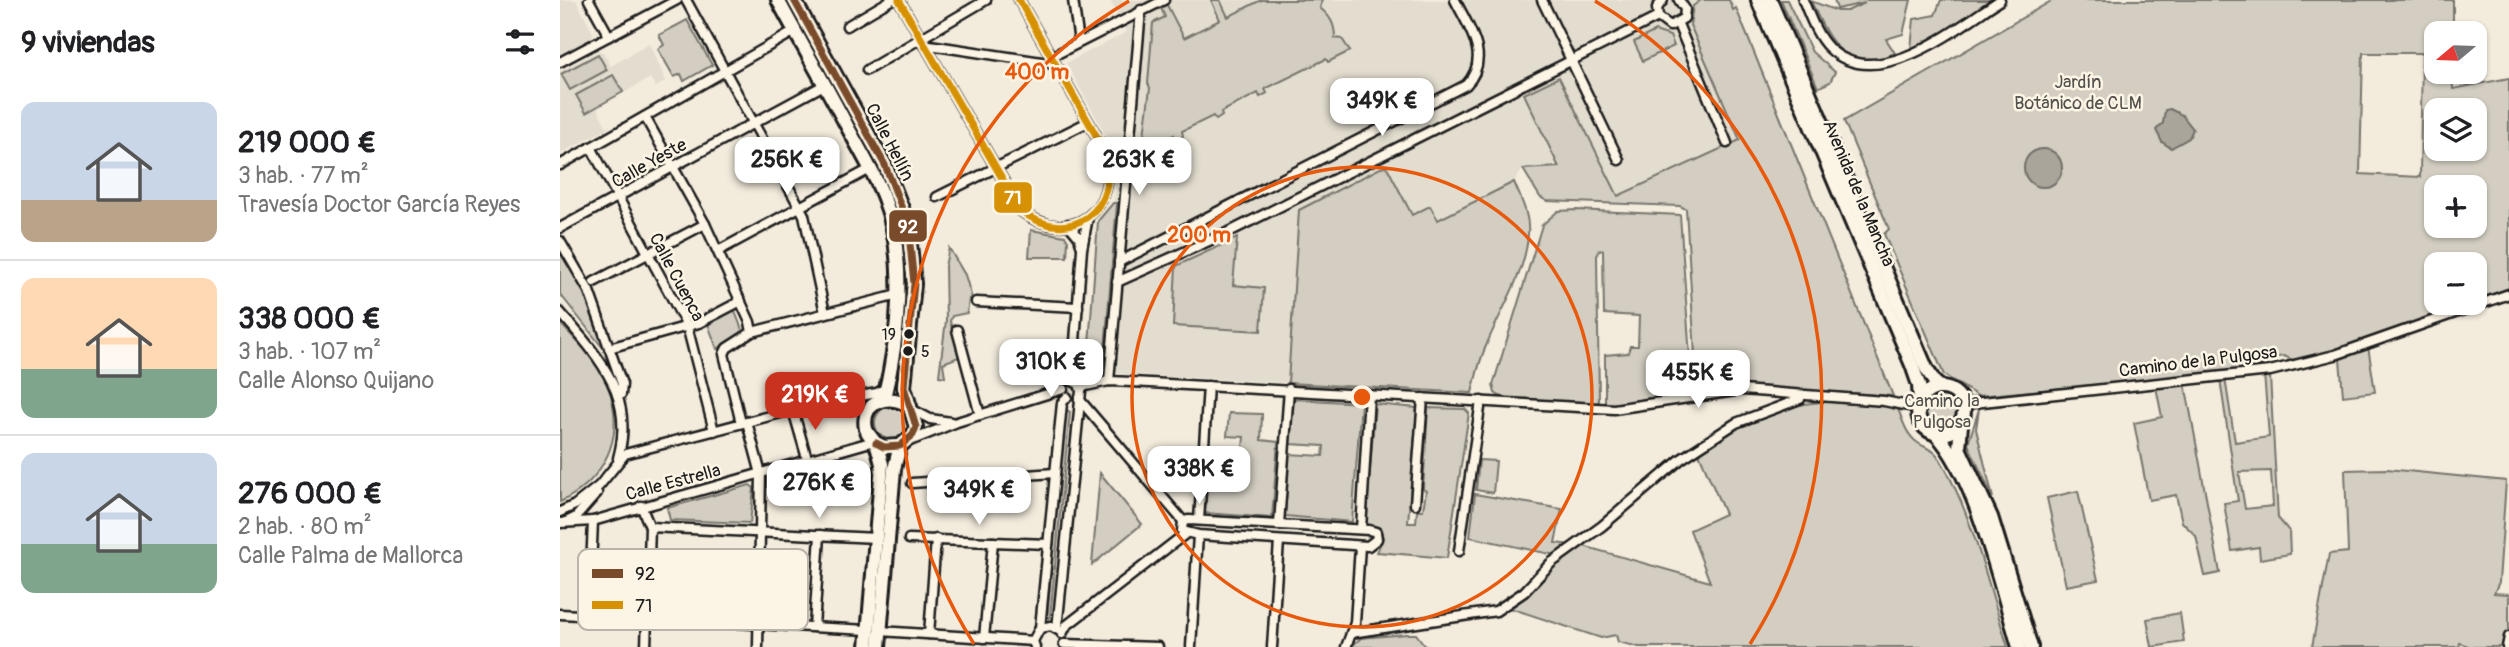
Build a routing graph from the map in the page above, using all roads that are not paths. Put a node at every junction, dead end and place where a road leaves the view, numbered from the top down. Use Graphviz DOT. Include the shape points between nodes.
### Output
graph roads {
  1 [pos="589,0"];
  2 [pos="677,0"];
  3 [pos="686,0"];
  4 [pos="778,0"];
  5 [pos="794,0"];
  6 [pos="891,0"];
  7 [pos="899,0"];
  8 [pos="986,0"];
  9 [pos="1019,0"];
  10 [pos="1073,0"];
  11 [pos="1164,0"];
  12 [pos="1455,0"];
  13 [pos="1542,0"];
  14 [pos="1663,0"];
  15 [pos="1693,0"];
  16 [pos="1758,0"];
  17 [pos="1770,0"];
  18 [pos="1803,0"];
  19 [pos="2000,0"];
  20 [pos="1681,2"];
  21 [pos="1141,10"];
  22 [pos="1658,17"];
  23 [pos="1678,24"];
  24 [pos="847,26"];
  25 [pos="795,31"];
  26 [pos="609,36"];
  27 [pos="922,42"];
  28 [pos="1079,42"];
  29 [pos="1053,61"];
  30 [pos="1571,61"];
  31 [pos="560,62"];
  32 [pos="725,70"];
  33 [pos="867,70"];
  34 [pos="824,85"];
  35 [pos="645,117"];
  36 [pos="755,122"];
  37 [pos="1088,122"];
  38 [pos="1727,143"];
  39 [pos="592,148"];
  40 [pos="1619,160"];
  41 [pos="560,165"];
  42 [pos="673,168"];
  43 [pos="995,168"];
  44 [pos="870,169"];
  45 [pos="937,197"];
  46 [pos="617,199"];
  47 [pos="800,206"];
  48 [pos="1088,217"];
  49 [pos="705,224"];
  50 [pos="1068,225"];
  51 [pos="561,228"];
  52 [pos="560,242"];
  53 [pos="1082,249"];
  54 [pos="718,251"];
  55 [pos="648,254"];
  56 [pos="1119,262"];
  57 [pos="594,282"];
  58 [pos="1117,282"];
  59 [pos="2509,293"];
  60 [pos="898,295"];
  61 [pos="741,301"];
  62 [pos="976,302"];
  63 [pos="1078,307"];
  64 [pos="560,312"];
  65 [pos="825,313"];
  66 [pos="687,326"];
  67 [pos="957,330"];
  68 [pos="752,332"];
  69 [pos="609,348"];
  70 [pos="1072,381"];
  71 [pos="1109,381"];
  72 [pos="1208,386"];
  73 [pos="1942,388"];
  74 [pos="1289,389"];
  75 [pos="1065,393"];
  76 [pos="1079,394"];
  77 [pos="1369,394"];
  78 [pos="880,395"];
  79 [pos="1808,397"];
  80 [pos="1423,398"];
  81 [pos="620,401"];
  82 [pos="1481,401"];
  83 [pos="1964,404"];
  84 [pos="1919,405"];
  85 [pos="911,409"];
  86 [pos="793,410"];
  87 [pos="980,415"];
  88 [pos="957,422"];
  89 [pos="744,423"];
  90 [pos="1961,425"];
  91 [pos="714,431"];
  92 [pos="1936,435"];
  93 [pos="875,442"];
  94 [pos="904,444"];
  95 [pos="658,445"];
  96 [pos="621,448"];
  97 [pos="808,462"];
  98 [pos="615,466"];
  99 [pos="1055,473"];
  100 [pos="761,474"];
  101 [pos="912,483"];
  102 [pos="599,486"];
  103 [pos="1415,504"];
  104 [pos="641,506"];
  105 [pos="560,512"];
  106 [pos="584,520"];
  107 [pos="1199,520"];
  108 [pos="1183,521"];
  109 [pos="560,523"];
  110 [pos="1279,524"];
  111 [pos="650,527"];
  112 [pos="1361,529"];
  113 [pos="760,532"];
  114 [pos="1185,534"];
  115 [pos="820,535"];
  116 [pos="1198,535"];
  117 [pos="876,538"];
  118 [pos="909,539"];
  119 [pos="936,539"];
  120 [pos="1279,541"];
  121 [pos="993,542"];
  122 [pos="1048,544"];
  123 [pos="1360,546"];
  124 [pos="586,549"];
  125 [pos="649,549"];
  126 [pos="760,549"];
  127 [pos="1459,551"];
  128 [pos="560,614"];
  129 [pos="578,615"];
  130 [pos="808,627"];
  131 [pos="814,627"];
  132 [pos="1040,628"];
  133 [pos="874,631"];
  134 [pos="1059,631"];
  135 [pos="1351,633"];
  136 [pos="929,634"];
  137 [pos="2509,637"];
  138 [pos="984,638"];
  139 [pos="1034,644"];
  140 [pos="1063,645"];
  141 [pos="1128,646"];
  142 [pos="867,647"];
  143 [pos="879,647"];
  144 [pos="1158,647"];
  145 [pos="1191,647"];
  146 [pos="1272,647"];
  147 [pos="1337,647"];
  148 [pos="1346,647"];
  149 [pos="2019,647"];
  150 [pos="2031,647"];
  151 [pos="2507,647"];
  1 -- 26 [label="street"];
  2 -- 26 [label="street"];
  3 -- 32 [label="street"];
  4 -- 25 [label="main road, Calle Hellín"];
  5 -- 85 [label="main road, Calle Hellín" via="885,165 908,224 914,284 904,387"];
  6 -- 24 [label="street"];
  7 -- 27 [label="street"];
  8 -- 27 [label="street"];
  9 -- 29 [label="street"];
  10 -- 28 [label="street"];
  11 -- 21 [label="street"];
  12 -- 56 [label="street" via="1478,45 1477,72 1466,85"];
  13 -- 30 [label="street"];
  14 -- 22 [label="street"];
  15 -- 20 [label="street"];
  16 -- 84 [label="main road, Avenida de la Mancha" via="1912,365"];
  17 -- 73 [label="main road, Avenida de la Mancha" via="1926,368"];
  18 -- 19 [label="street" via="1828,47 1846,59 1876,65 1909,56"];
  20 -- 23 [label="street" via="1684,18"];
  21 -- 28 [label="street"];
  21 -- 56 [label="street"];
  22 -- 23 [label="street" via="1666,25"];
  22 -- 30 [label="street"];
  23 -- 38 [label="street"];
  25 -- 32 [label="street"];
  25 -- 34 [label="main road, Calle Hellín"];
  26 -- 31 [label="street"];
  27 -- 29 [label="street"];
  27 -- 33 [label="street"];
  27 -- 43 [label="street"];
  28 -- 29 [label="street"];
  29 -- 37 [label="street"];
  30 -- 40 [label="street"];
  30 -- 58 [label="street" via="1231,231"];
  32 -- 35 [label="street"];
  32 -- 36 [label="street"];
  34 -- 36 [label="street, Calle Yeste"];
  34 -- 44 [label="main road, Calle Hellín"];
  35 -- 39 [label="street"];
  35 -- 42 [label="street"];
  36 -- 42 [label="street, Calle Yeste"];
  36 -- 47 [label="street"];
  37 -- 43 [label="street"];
  37 -- 48 [label="street" via="1105,151 1110,180 1102,203"];
  39 -- 41 [label="street"];
  39 -- 46 [label="street, Calle Cuenca"];
  42 -- 46 [label="street, Calle Yeste"];
  42 -- 49 [label="street"];
  43 -- 45 [label="street"];
  43 -- 50 [label="street" via="1021,211 1036,221"];
  44 -- 47 [label="street"];
  44 -- 60 [label="main road, Calle Hellín" via="892,226"];
  46 -- 51 [label="street, Calle Yeste"];
  46 -- 55 [label="street, Calle Cuenca"];
  47 -- 54 [label="street"];
  47 -- 65 [label="street"];
  48 -- 50 [label="street"];
  48 -- 53 [label="street"];
  49 -- 54 [label="street"];
  49 -- 55 [label="street"];
  50 -- 53 [label="street"];
  52 -- 69 [label="street" via="589,291"];
  53 -- 63 [label="street"];
  54 -- 61 [label="street"];
  55 -- 57 [label="street"];
  55 -- 66 [label="street, Calle Cuenca"];
  56 -- 58 [label="street"];
  58 -- 71 [label="street"];
  59 -- 83 [label="street, Camino de la Pulgosa" via="2335,355 2270,371"];
  60 -- 65 [label="street"];
  60 -- 78 [label="main road, Calle Hellín"];
  61 -- 66 [label="street"];
  61 -- 68 [label="street"];
  62 -- 63 [label="street"];
  63 -- 70 [label="street"];
  64 -- 81 [label="street" via="599,357"];
  65 -- 68 [label="street"];
  66 -- 69 [label="street"];
  66 -- 91 [label="street, Calle Cuenca"];
  67 -- 87 [label="street"];
  68 -- 89 [label="street" via="724,354"];
  69 -- 81 [label="street" via="622,384"];
  70 -- 75 [label="street" via="1065,384"];
  70 -- 76 [label="street"];
  71 -- 72 [label="street"];
  71 -- 76 [label="street"];
  72 -- 74 [label="street"];
  72 -- 107 [label="street"];
  73 -- 83 [label="main road" via="1955,392"];
  73 -- 84 [label="main road" via="1929,391"];
  74 -- 77 [label="street"];
  74 -- 110 [label="street"];
  75 -- 76 [label="street"];
  75 -- 87 [label="street"];
  75 -- 99 [label="street"];
  76 -- 108 [label="street"];
  76 -- 134 [label="street"];
  77 -- 80 [label="street"];
  77 -- 112 [label="street"];
  78 -- 85 [label="main road" via="903,401"];
  78 -- 86 [label="street" via="847,397"];
  78 -- 93 [label="main road, Calle Hellín" via="866,419"];
  79 -- 82 [label="street" via="1742,390 1622,409"];
  79 -- 84 [label="street"];
  79 -- 135 [label="street" via="1736,423 1681,459 1496,611"];
  80 -- 82 [label="street"];
  80 -- 103 [label="street"];
  81 -- 96 [label="street"];
  82 -- 127 [label="street"];
  83 -- 90 [label="main road"];
  84 -- 92 [label="main road" via="1920,422"];
  85 -- 88 [label="street" via="930,419"];
  85 -- 94 [label="main road" via="916,427"];
  86 -- 89 [label="street"];
  86 -- 97 [label="street"];
  87 -- 88 [label="street"];
  88 -- 94 [label="street"];
  89 -- 91 [label="street"];
  89 -- 100 [label="street"];
  90 -- 92 [label="main road" via="1949,434"];
  90 -- 150 [label="main road" via="1962,453 1990,517"];
  91 -- 95 [label="street"];
  92 -- 149 [label="main road" via="1951,453 1976,511"];
  93 -- 94 [label="main road" via="884,447"];
  93 -- 97 [label="street, Calle Estrella"];
  93 -- 117 [label="main road" via="882,464"];
  94 -- 133 [label="main road" via="894,470"];
  95 -- 96 [label="street"];
  95 -- 98 [label="street" via="622,455"];
  96 -- 98 [label="street"];
  97 -- 100 [label="street, Calle Estrella"];
  98 -- 102 [label="street"];
  98 -- 106 [label="street"];
  99 -- 101 [label="street"];
  99 -- 122 [label="street"];
  100 -- 104 [label="street, Calle Estrella"];
  100 -- 113 [label="street"];
  102 -- 105 [label="street"];
  102 -- 106 [label="street" via="577,510"];
  104 -- 106 [label="street, Calle Estrella"];
  104 -- 111 [label="street"];
  106 -- 109 [label="street, Calle Estrella"];
  106 -- 124 [label="street"];
  107 -- 108 [label="street"];
  107 -- 110 [label="street"];
  108 -- 114 [label="street"];
  110 -- 112 [label="street"];
  111 -- 113 [label="street"];
  111 -- 125 [label="street"];
  112 -- 123 [label="street" via="1377,535 1374,544"];
  113 -- 115 [label="street"];
  113 -- 126 [label="street"];
  114 -- 116 [label="street"];
  114 -- 134 [label="street"];
  115 -- 117 [label="street"];
  115 -- 131 [label="street"];
  116 -- 120 [label="street"];
  116 -- 145 [label="street"];
  117 -- 133 [label="main road"];
  118 -- 119 [label="street"];
  119 -- 121 [label="street"];
  119 -- 136 [label="street"];
  120 -- 123 [label="street"];
  120 -- 146 [label="street"];
  121 -- 122 [label="street"];
  121 -- 138 [label="street"];
  122 -- 132 [label="street"];
  123 -- 135 [label="street"];
  128 -- 129 [label="street"];
  130 -- 131 [label="street"];
  131 -- 133 [label="street"];
  132 -- 134 [label="street"];
  132 -- 139 [label="street"];
  133 -- 136 [label="street"];
  133 -- 142 [label="main road"];
  133 -- 143 [label="main road"];
  134 -- 140 [label="street"];
  135 -- 147 [label="street"];
  135 -- 148 [label="street"];
  136 -- 138 [label="street"];
  137 -- 151 [label="street"];
  138 -- 139 [label="street"];
  140 -- 141 [label="street"];
  141 -- 144 [label="street"];
}
